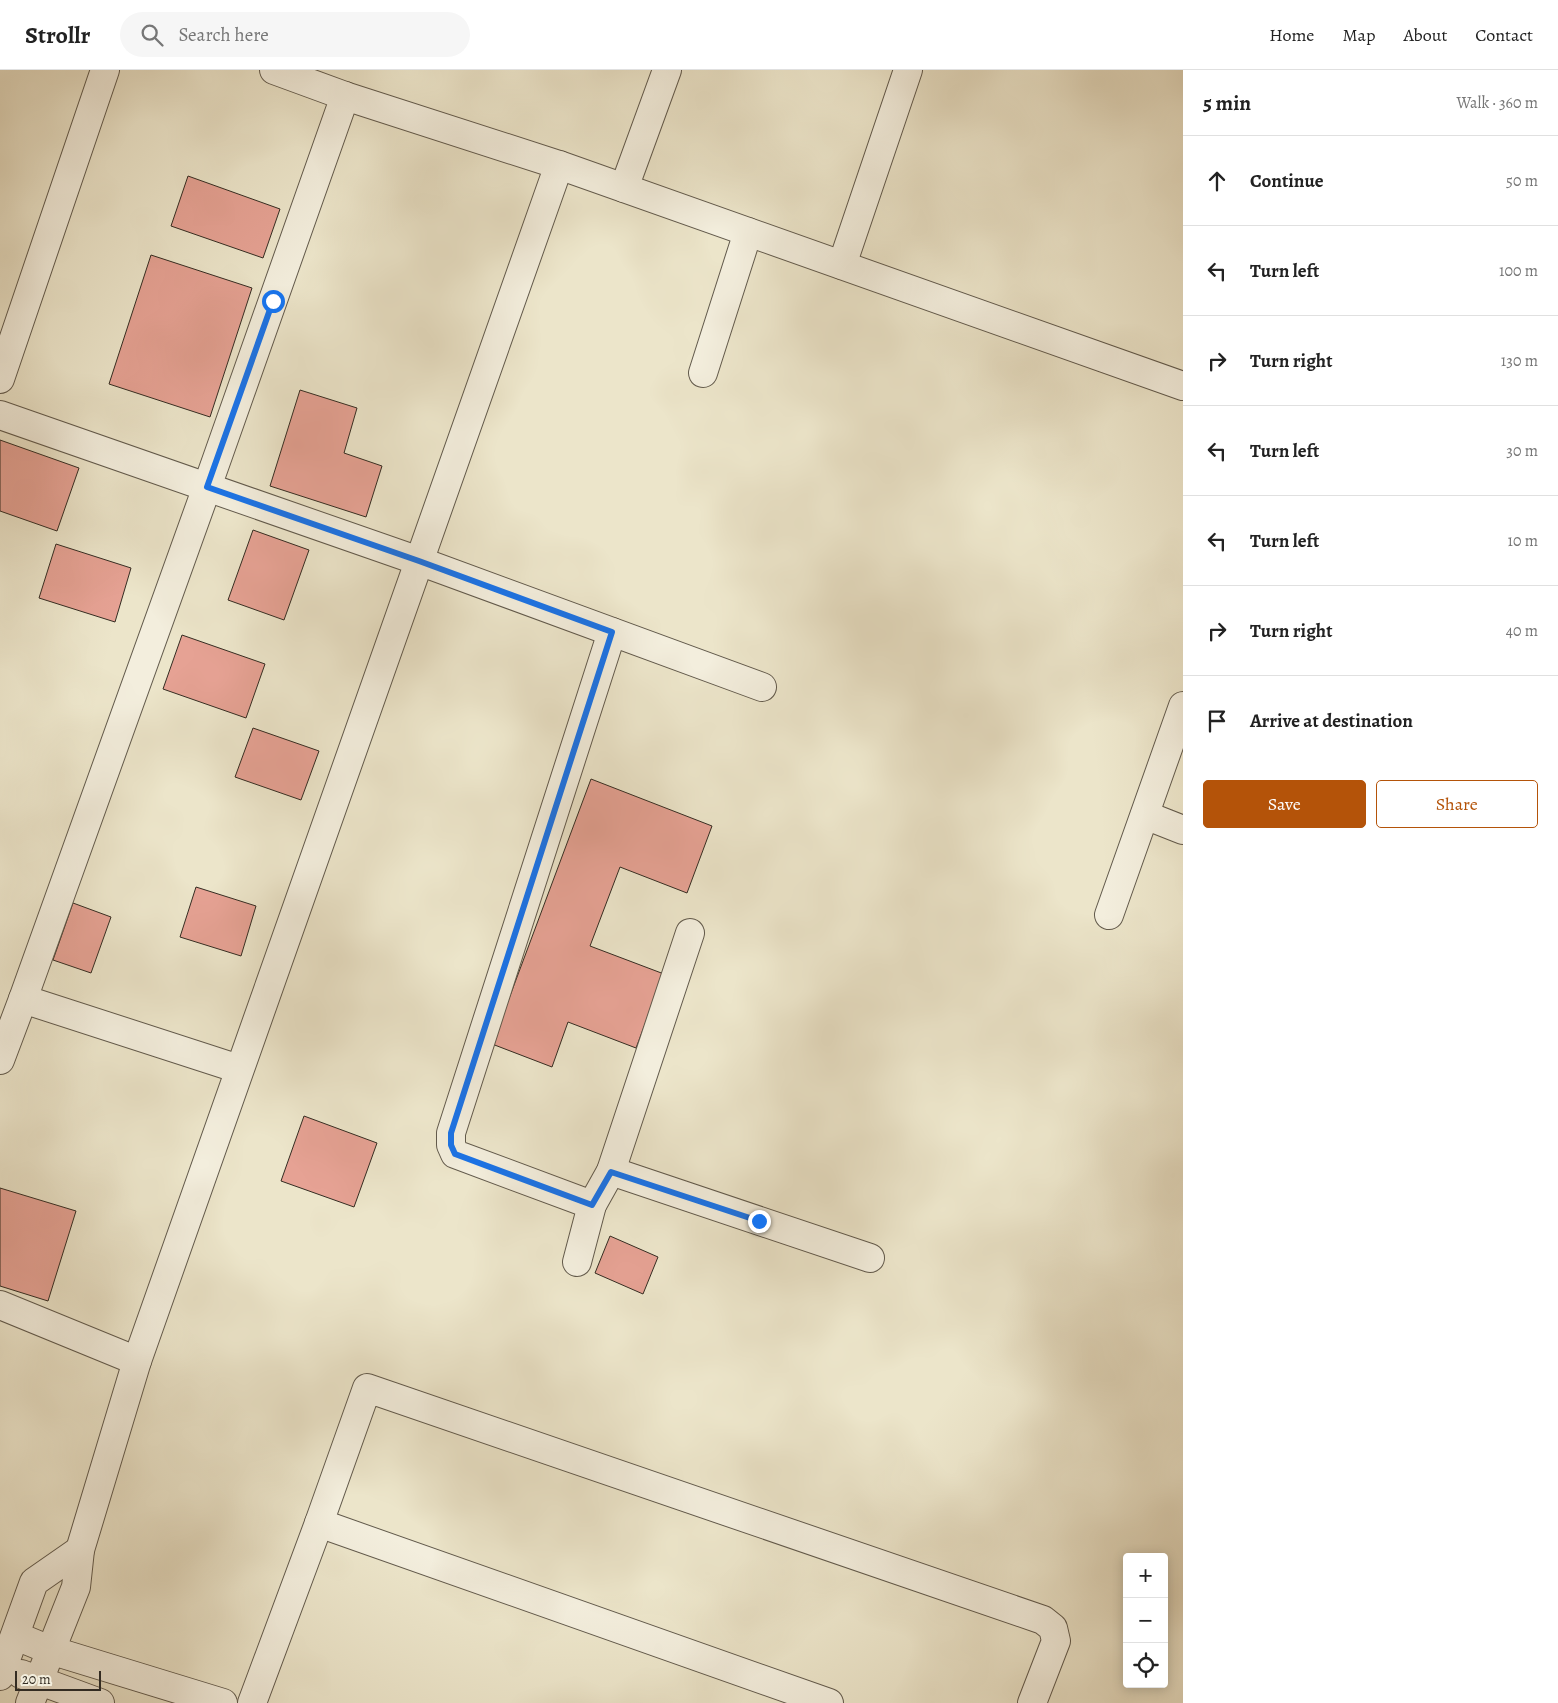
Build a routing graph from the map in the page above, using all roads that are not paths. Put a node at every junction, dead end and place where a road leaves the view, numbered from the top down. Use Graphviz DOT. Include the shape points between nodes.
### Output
graph roads {
  1 [pos="105,70"];
  2 [pos="274,70"];
  3 [pos="667,70"];
  4 [pos="908,70"];
  5 [pos="345,96"];
  6 [pos="559,165"];
  7 [pos="624,188"];
  8 [pos="748,232"];
  9 [pos="842,265"];
  10 [pos="703,373"];
  11 [pos="0,380"];
  12 [pos="1183,386"];
  13 [pos="0,414"];
  14 [pos="207,487"];
  15 [pos="419,561"];
  16 [pos="612,632"];
  17 [pos="762,687"];
  18 [pos="1183,706"];
  19 [pos="1145,814"];
  20 [pos="1183,830"];
  21 [pos="1109,915"];
  22 [pos="690,933"];
  23 [pos="22,999"];
  24 [pos="0,1060"];
  25 [pos="240,1069"];
  26 [pos="611,1172"];
  27 [pos="592,1205"];
  28 [pos="870,1258"];
  29 [pos="577,1262"];
  30 [pos="0,1305"];
  31 [pos="137,1360"];
  32 [pos="319,1523"];
  33 [pos="80,1550"];
  34 [pos="16,1636"];
  35 [pos="50,1650"];
  36 [pos="2,1671"];
  37 [pos="34,1692"];
  38 [pos="100,1703"];
  39 [pos="223,1703"];
  40 [pos="252,1703"];
  41 [pos="829,1703"];
  42 [pos="1032,1703"];
  1 -- 11 [label="street"];
  2 -- 5 [label="street"];
  3 -- 7 [label="street"];
  4 -- 9 [label="street"];
  5 -- 6 [label="street"];
  5 -- 14 [label="street"];
  6 -- 7 [label="street"];
  6 -- 15 [label="street"];
  7 -- 8 [label="street"];
  8 -- 9 [label="street"];
  8 -- 10 [label="street"];
  9 -- 12 [label="street"];
  13 -- 14 [label="street"];
  14 -- 15 [label="street"];
  14 -- 23 [label="street"];
  15 -- 16 [label="street"];
  15 -- 25 [label="street"];
  16 -- 17 [label="street"];
  16 -- 27 [label="street" via="451,1133 455,1154"];
  18 -- 19 [label="street"];
  19 -- 20 [label="street"];
  19 -- 21 [label="street"];
  22 -- 26 [label="street"];
  23 -- 24 [label="street"];
  23 -- 25 [label="street"];
  25 -- 31 [label="street"];
  26 -- 27 [label="street"];
  26 -- 28 [label="street"];
  27 -- 29 [label="street"];
  30 -- 31 [label="street"];
  31 -- 33 [label="street"];
  32 -- 40 [label="street"];
  32 -- 41 [label="street"];
  32 -- 42 [label="street" via="367,1388 1044,1620 1053,1628 1056,1641"];
  33 -- 34 [label="street" via="34,1582"];
  33 -- 35 [label="street" via="76,1587"];
  34 -- 35 [label="street"];
  34 -- 36 [label="street"];
  35 -- 37 [label="street"];
  35 -- 39 [label="street"];
  36 -- 37 [label="street"];
  37 -- 38 [label="street"];
}
